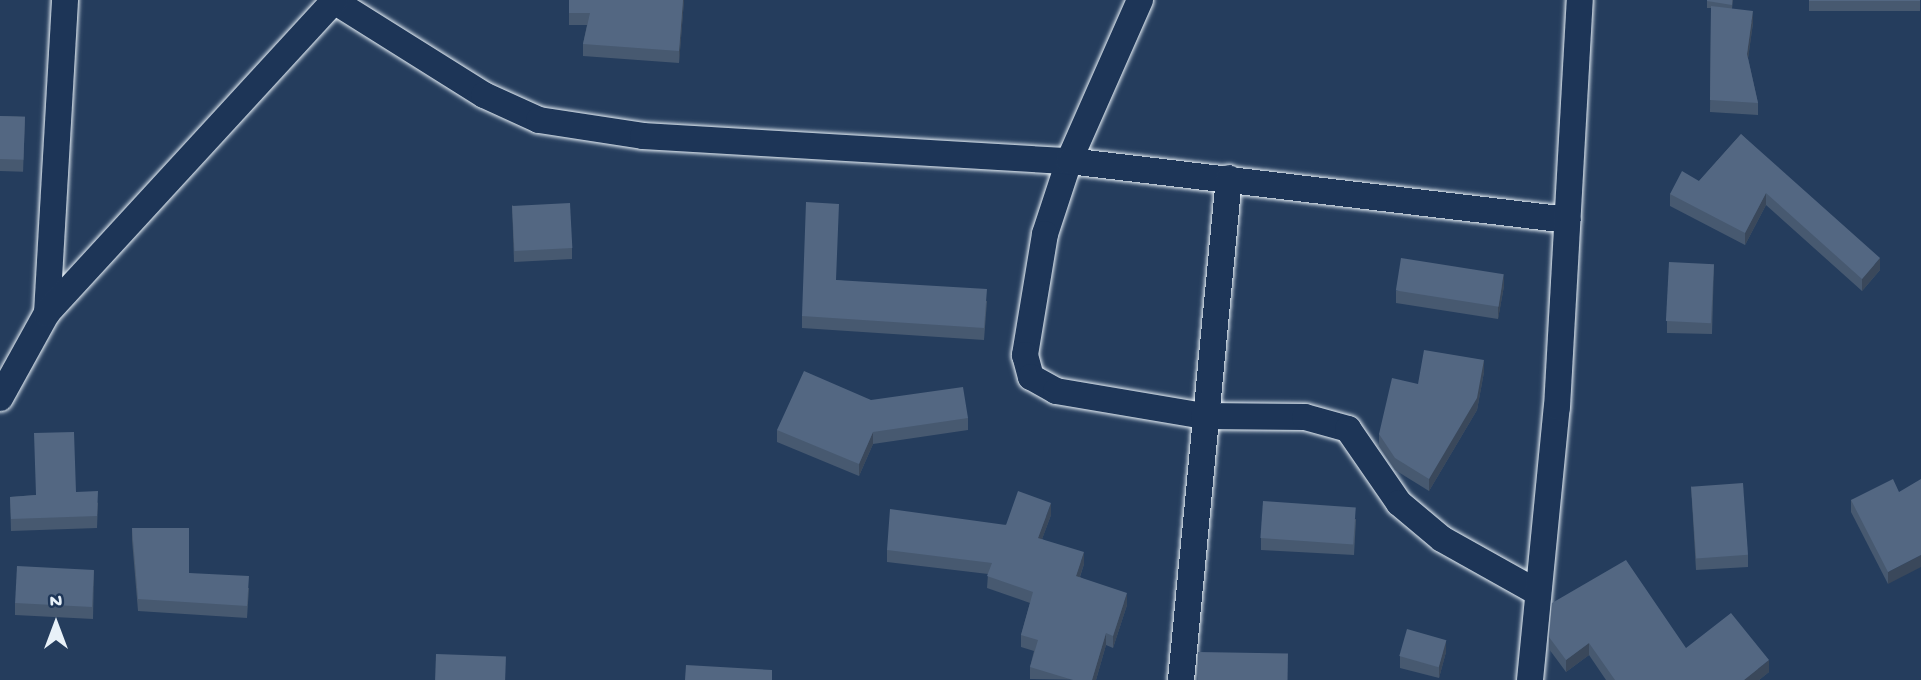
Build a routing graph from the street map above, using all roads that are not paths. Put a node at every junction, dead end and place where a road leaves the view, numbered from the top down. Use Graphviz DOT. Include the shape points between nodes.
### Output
graph roads {
  1 [pos="65,0"];
  2 [pos="1140,0"];
  3 [pos="1580,0"];
  4 [pos="335,1"];
  5 [pos="1069,161"];
  6 [pos="1229,178"];
  7 [pos="1568,220"];
  8 [pos="47,313"];
  9 [pos="0,398"];
  10 [pos="1205,416"];
  11 [pos="1535,591"];
  12 [pos="1181,680"];
  13 [pos="1530,680"];
  1 -- 8 [label="street"];
  2 -- 5 [label="street"];
  3 -- 7 [label="street"];
  4 -- 5 [label="street" via="485,94 539,120 643,136"];
  4 -- 8 [label="street"];
  5 -- 6 [label="street"];
  5 -- 10 [label="street" via="1045,234 1025,355 1031,377 1056,391"];
  6 -- 7 [label="street"];
  6 -- 10 [label="street"];
  7 -- 11 [label="street" via="1557,407"];
  8 -- 9 [label="street"];
  10 -- 11 [label="street" via="1305,418 1348,429 1399,503 1443,538"];
  10 -- 12 [label="street"];
  11 -- 13 [label="street"];
}
